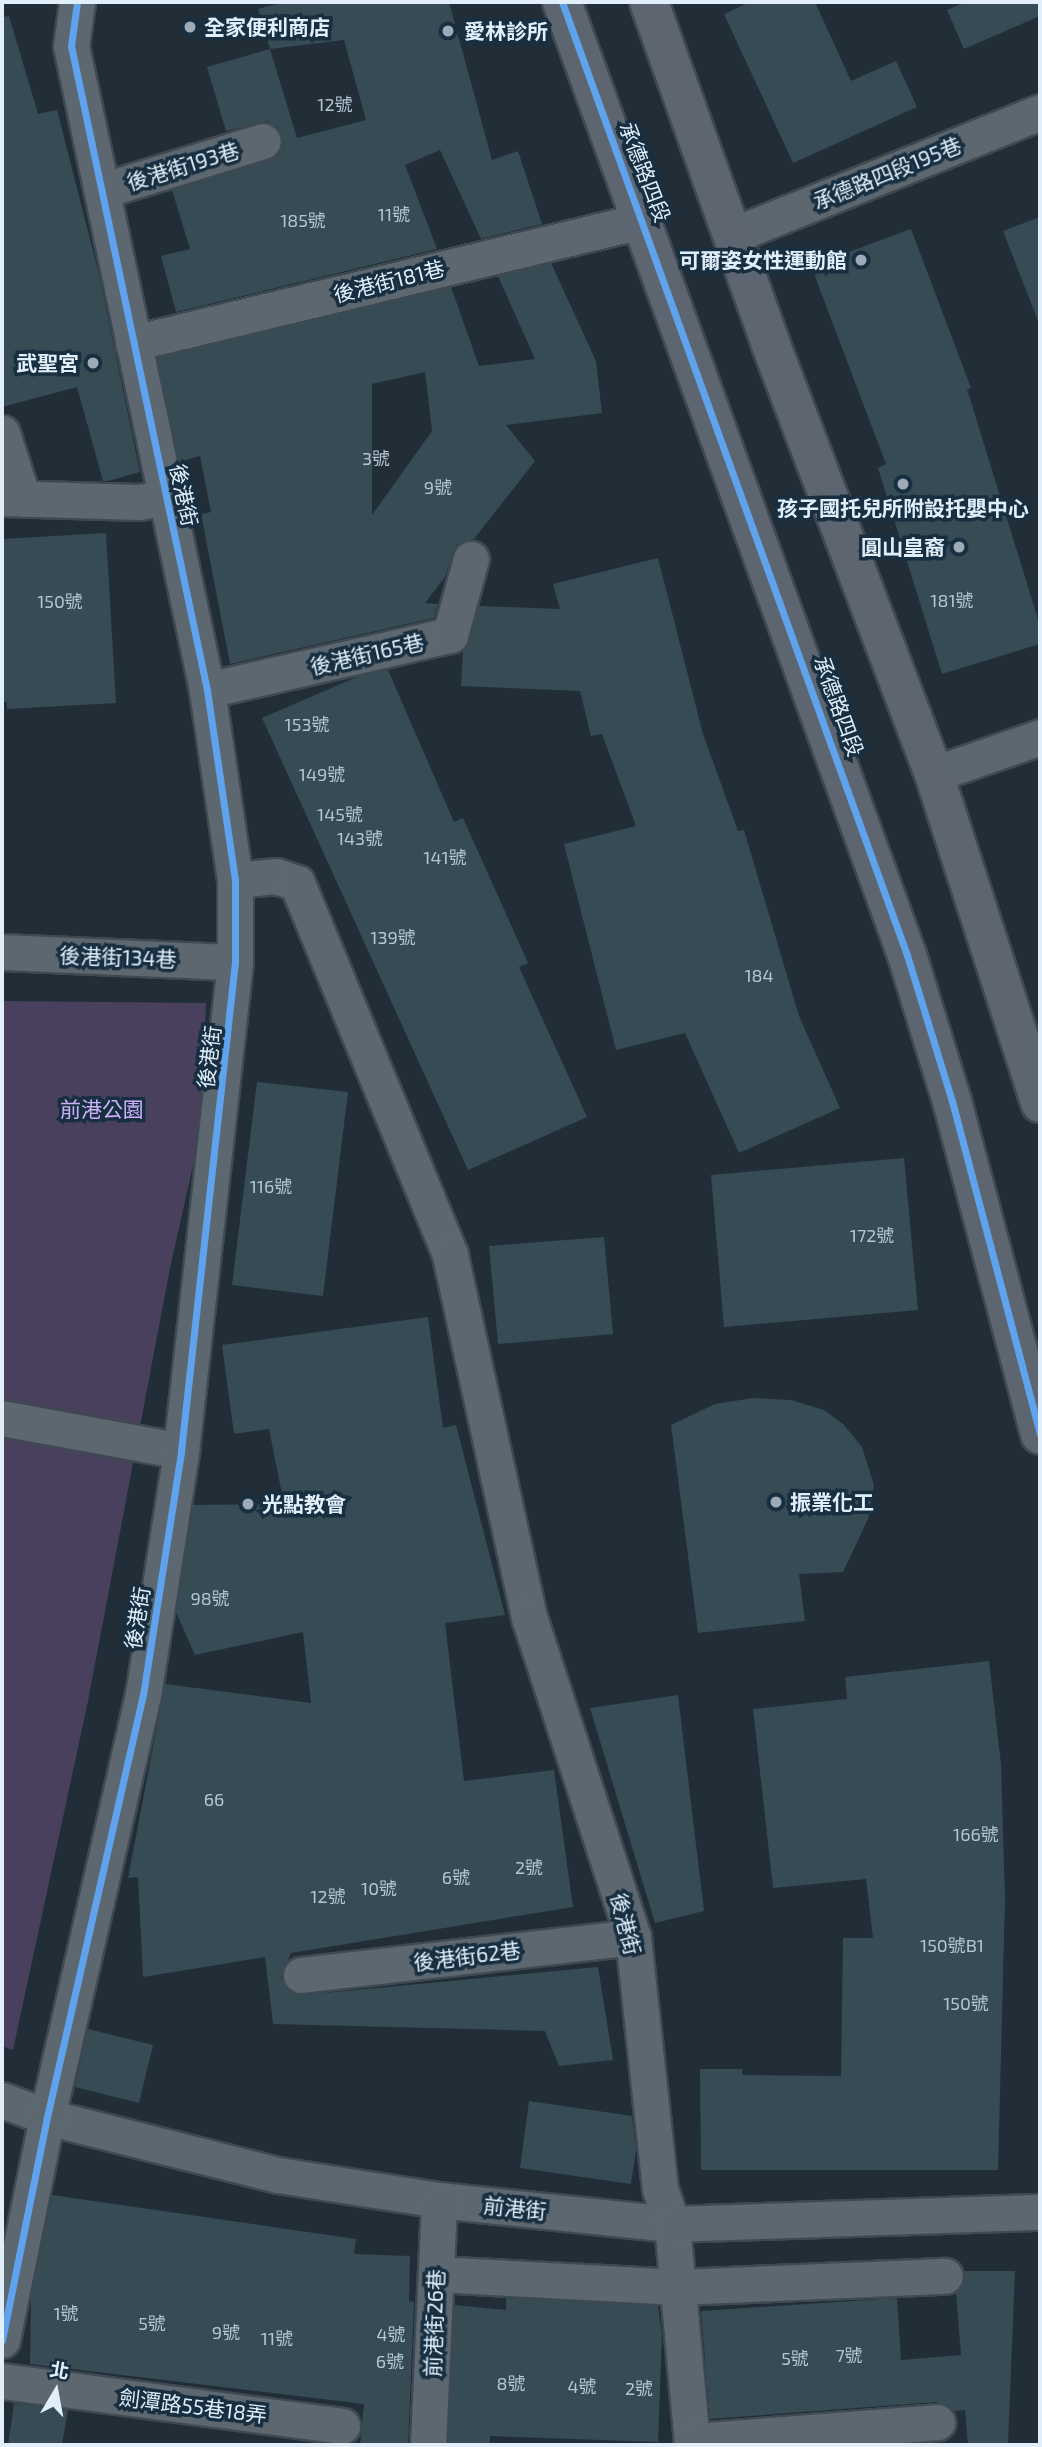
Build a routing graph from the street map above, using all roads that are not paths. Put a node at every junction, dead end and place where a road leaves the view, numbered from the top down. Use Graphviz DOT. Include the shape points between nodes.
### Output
graph roads {
  1 [pos="77,2"];
  2 [pos="562,2"];
  3 [pos="649,2"];
  4 [pos="1040,112"];
  5 [pos="263,141"];
  6 [pos="104,190"];
  7 [pos="645,220"];
  8 [pos="733,235"];
  9 [pos="133,343"];
  10 [pos="2,433"];
  11 [pos="166,497"];
  12 [pos="13,498"];
  13 [pos="471,559"];
  14 [pos="207,691"];
  15 [pos="1040,737"];
  16 [pos="934,774"];
  17 [pos="235,880"];
  18 [pos="2,952"];
  19 [pos="235,962"];
  20 [pos="1040,1103"];
  21 [pos="2,1418"];
  22 [pos="1040,1435"];
  23 [pos="181,1451"];
  24 [pos="633,1937"];
  25 [pos="301,1975"];
  26 [pos="2,2100"];
  27 [pos="47,2117"];
  28 [pos="439,2200"];
  29 [pos="1040,2212"];
  30 [pos="672,2224"];
  31 [pos="436,2274"];
  32 [pos="945,2276"];
  33 [pos="678,2287"];
  34 [pos="2,2340"];
  35 [pos="2,2381"];
  36 [pos="937,2423"];
  37 [pos="342,2426"];
  38 [pos="692,2443"];
  39 [pos="428,2445"];
  1 -- 6 [label="street, 後港街" via="71,46"];
  2 -- 7 [label="main road, 承德路四段"];
  3 -- 8 [label="main road"];
  4 -- 8 [label="street, 承德路四段195巷"];
  5 -- 6 [label="street, 後港街193巷"];
  6 -- 9 [label="street, 後港街"];
  7 -- 9 [label="street, 後港街181巷"];
  7 -- 22 [label="main road, 承德路四段" via="907,955 952,1101"];
  8 -- 16 [label="main road"];
  9 -- 11 [label="street, 後港街"];
  10 -- 12 [label="street"];
  11 -- 12 [label="street" via="139,502"];
  11 -- 14 [label="street, 後港街"];
  13 -- 14 [label="street, 後港街165巷" via="450,635"];
  14 -- 17 [label="street, 後港街"];
  15 -- 16 [label="street"];
  16 -- 20 [label="main road"];
  17 -- 19 [label="street, 後港街"];
  17 -- 24 [label="street, 後港街" via="276,876 297,883 450,1255 528,1617"];
  18 -- 19 [label="street, 後港街134巷"];
  19 -- 23 [label="street, 後港街"];
  21 -- 23 [label="street"];
  23 -- 27 [label="street, 後港街" via="142,1695"];
  24 -- 25 [label="street, 後港街62巷"];
  24 -- 30 [label="street, 後港街" via="660,2189"];
  26 -- 27 [label="street, 前港街"];
  27 -- 28 [label="street, 前港街" via="278,2175"];
  27 -- 34 [label="street, 後港街"];
  28 -- 30 [label="street, 前港街"];
  28 -- 31 [label="street, 前港街26巷"];
  29 -- 30 [label="street, 前港街"];
  30 -- 33 [label="street, 後港街"];
  31 -- 33 [label="street"];
  31 -- 39 [label="street, 前港街26巷"];
  32 -- 33 [label="street"];
  33 -- 38 [label="street, 後港街"];
  35 -- 37 [label="street, 劍潭路55巷18弄"];
  36 -- 38 [label="street"];
}
